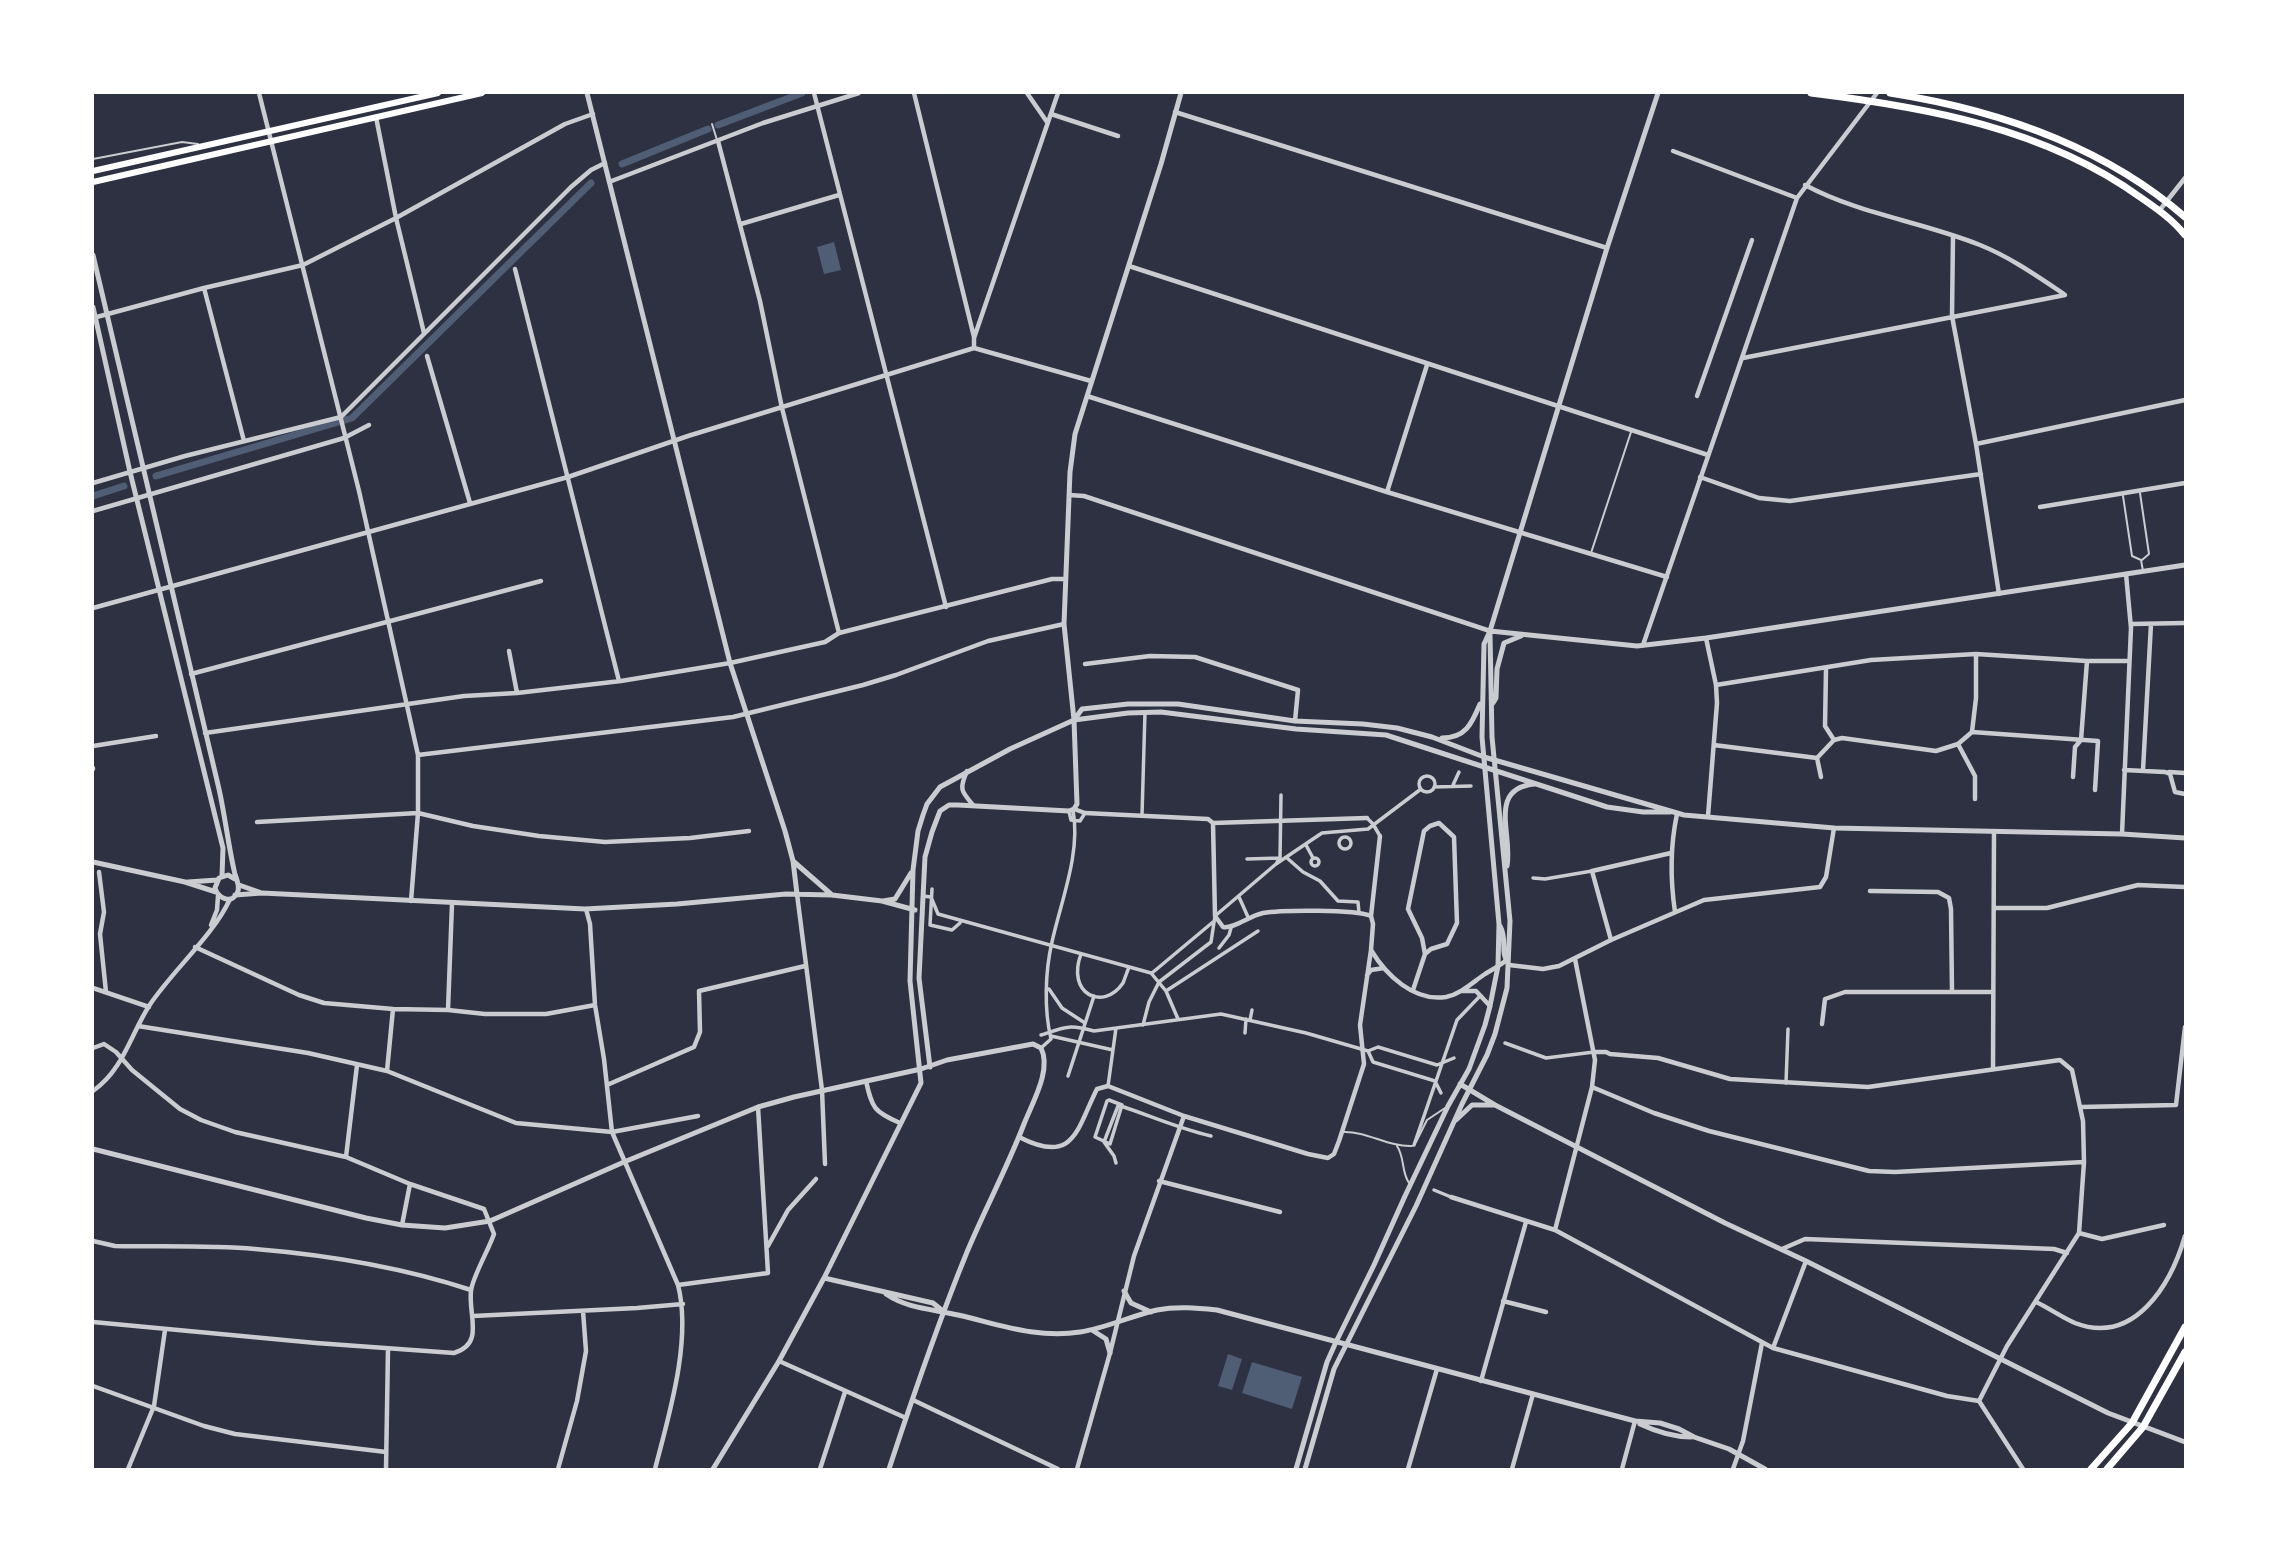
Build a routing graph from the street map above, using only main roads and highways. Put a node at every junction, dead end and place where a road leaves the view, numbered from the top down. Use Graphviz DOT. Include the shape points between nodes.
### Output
graph roads {
  1 [pos="438,93"];
  2 [pos="482,93"];
  3 [pos="1811,93"];
  4 [pos="1890,93"];
  5 [pos="93,171"];
  6 [pos="93,183"];
  7 [pos="2185,217"];
  8 [pos="2185,235"];
  9 [pos="2185,1327"];
  10 [pos="2185,1352"];
  11 [pos="2091,1469"];
  12 [pos="2107,1469"];
  1 -- 5 [label="main road"];
  2 -- 6 [label="main road"];
  3 -- 8 [label="main road" via="1953,117 2029,138 2091,166 2159,211"];
  4 -- 7 [label="main road" via="2035,128 2127,173"];
  9 -- 11 [label="main road" via="2132,1423"];
  10 -- 12 [label="main road" via="2143,1427"];
}
